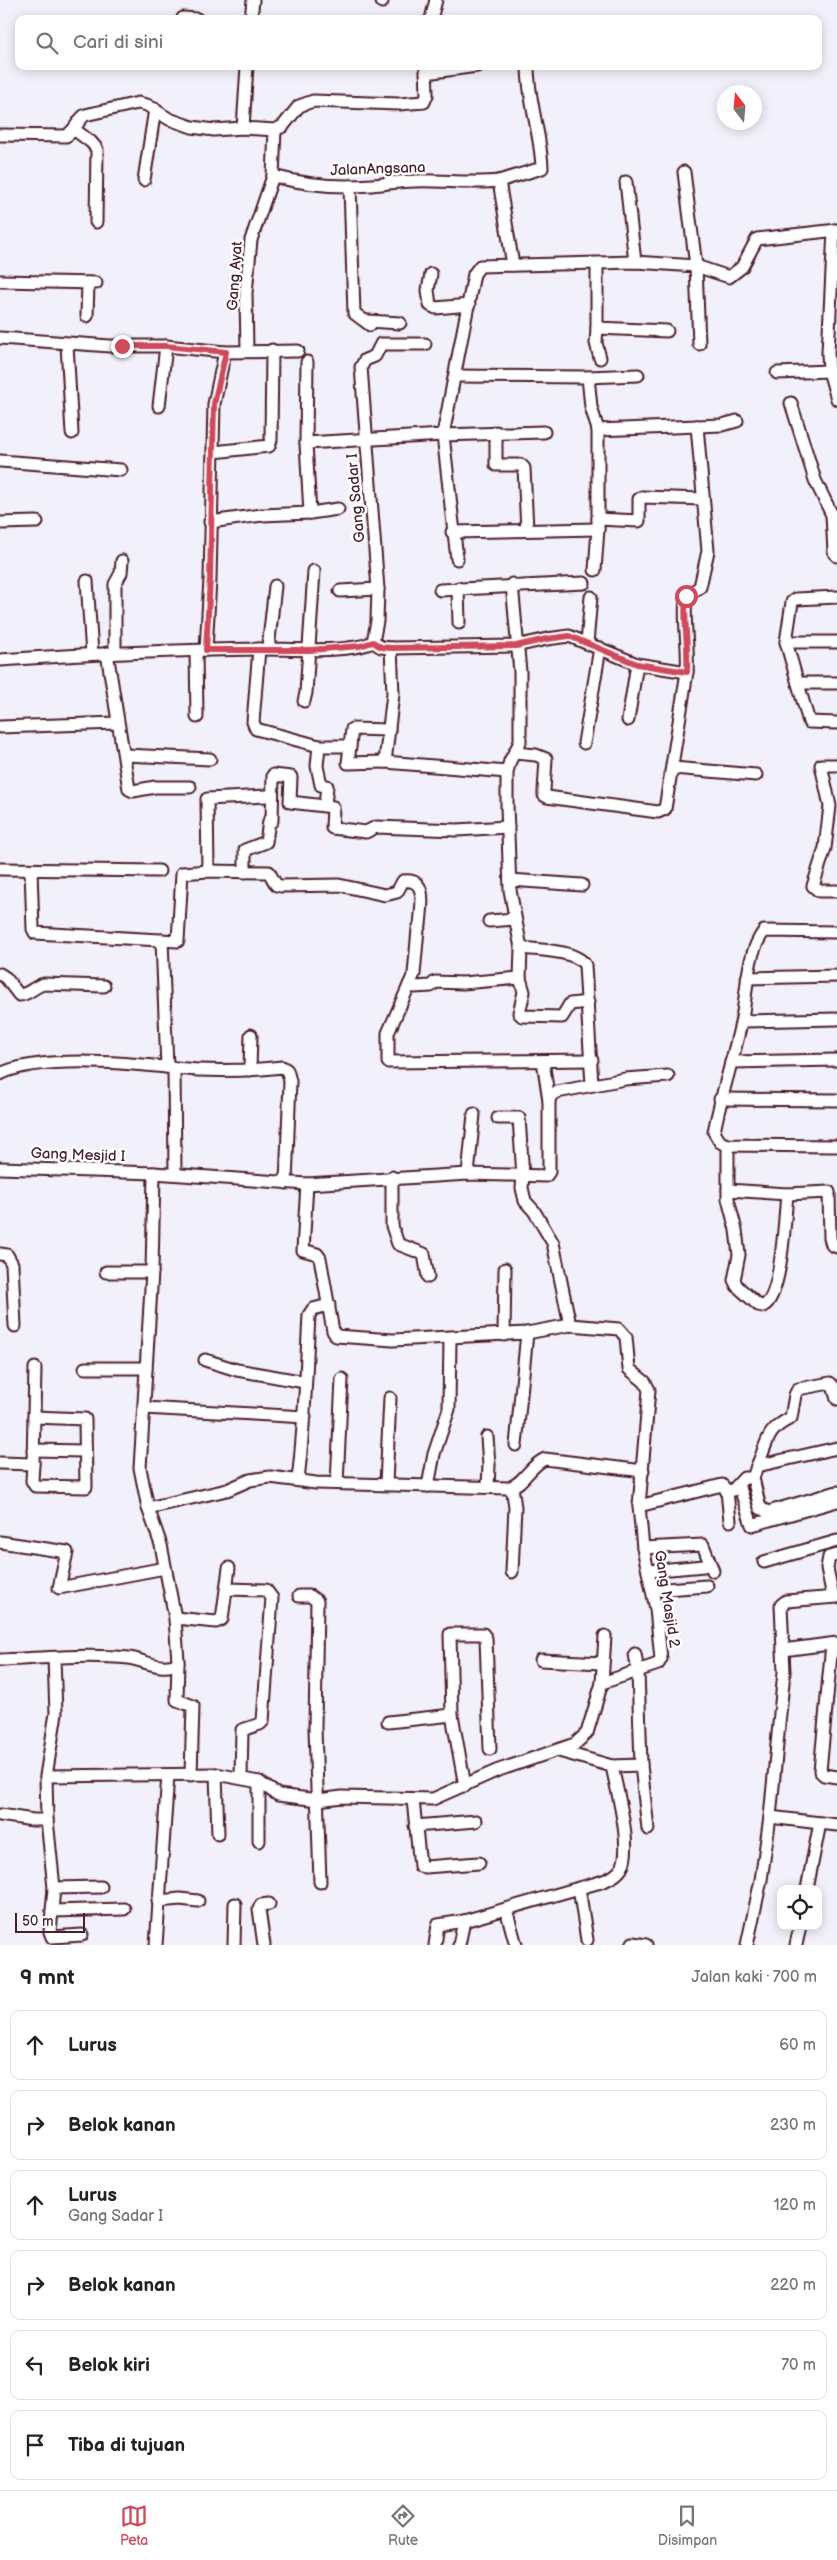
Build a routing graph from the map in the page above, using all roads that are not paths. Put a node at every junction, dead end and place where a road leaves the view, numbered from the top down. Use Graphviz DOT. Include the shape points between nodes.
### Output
graph roads {
  1 [pos="253,0"];
  2 [pos="436,0"];
  3 [pos="251,15"];
  4 [pos="432,15"];
  5 [pos="247,70"];
  6 [pos="426,70"];
  7 [pos="528,70"];
  8 [pos="155,109"];
  9 [pos="243,128"];
  10 [pos="75,130"];
  11 [pos="275,130"];
  12 [pos="0,135"];
  13 [pos="684,172"];
  14 [pos="273,176"];
  15 [pos="144,180"];
  16 [pos="499,181"];
  17 [pos="626,182"];
  18 [pos="350,186"];
  19 [pos="96,222"];
  20 [pos="835,230"];
  21 [pos="634,262"];
  22 [pos="597,264"];
  23 [pos="513,265"];
  24 [pos="696,266"];
  25 [pos="430,274"];
  26 [pos="834,278"];
  27 [pos="0,280"];
  28 [pos="469,305"];
  29 [pos="87,316"];
  30 [pos="833,318"];
  31 [pos="400,323"];
  32 [pos="597,328"];
  33 [pos="667,331"];
  34 [pos="0,338"];
  35 [pos="68,344"];
  36 [pos="425,344"];
  37 [pos="699,344"];
  38 [pos="166,346"];
  39 [pos="272,350"];
  40 [pos="247,351"];
  41 [pos="298,351"];
  42 [pos="226,352"];
  43 [pos="600,358"];
  44 [pos="307,362"];
  45 [pos="832,363"];
  46 [pos="777,373"];
  47 [pos="455,376"];
  48 [pos="638,376"];
  49 [pos="588,377"];
  50 [pos="837,399"];
  51 [pos="792,403"];
  52 [pos="159,406"];
  53 [pos="737,421"];
  54 [pos="697,426"];
  55 [pos="598,430"];
  56 [pos="496,432"];
  57 [pos="544,432"];
  58 [pos="72,433"];
  59 [pos="443,435"];
  60 [pos="365,439"];
  61 [pos="306,443"];
  62 [pos="214,452"];
  63 [pos="0,460"];
  64 [pos="121,470"];
  65 [pos="703,499"];
  66 [pos="338,509"];
  67 [pos="310,512"];
  68 [pos="835,515"];
  69 [pos="37,522"];
  70 [pos="210,522"];
  71 [pos="0,523"];
  72 [pos="598,524"];
  73 [pos="527,530"];
  74 [pos="452,532"];
  75 [pos="837,556"];
  76 [pos="457,559"];
  77 [pos="122,561"];
  78 [pos="595,570"];
  79 [pos="314,571"];
  80 [pos="87,581"];
  81 [pos="584,582"];
  82 [pos="512,584"];
  83 [pos="275,586"];
  84 [pos="458,588"];
  85 [pos="378,590"];
  86 [pos="440,590"];
  87 [pos="340,591"];
  88 [pos="591,597"];
  89 [pos="837,598"];
  90 [pos="459,623"];
  91 [pos="373,642"];
  92 [pos="786,642"];
  93 [pos="837,642"];
  94 [pos="587,643"];
  95 [pos="516,646"];
  96 [pos="391,648"];
  97 [pos="600,648"];
  98 [pos="264,649"];
  99 [pos="310,650"];
  100 [pos="201,651"];
  101 [pos="111,653"];
  102 [pos="92,654"];
  103 [pos="0,660"];
  104 [pos="637,664"];
  105 [pos="687,672"];
  106 [pos="837,682"];
  107 [pos="798,684"];
  108 [pos="304,701"];
  109 [pos="197,717"];
  110 [pos="628,720"];
  111 [pos="117,723"];
  112 [pos="837,723"];
  113 [pos="0,727"];
  114 [pos="389,730"];
  115 [pos="584,743"];
  116 [pos="318,746"];
  117 [pos="350,746"];
  118 [pos="515,754"];
  119 [pos="125,755"];
  120 [pos="210,759"];
  121 [pos="385,762"];
  122 [pos="837,765"];
  123 [pos="673,768"];
  124 [pos="507,772"];
  125 [pos="756,775"];
  126 [pos="190,787"];
  127 [pos="266,796"];
  128 [pos="325,805"];
  129 [pos="834,806"];
  130 [pos="508,827"];
  131 [pos="831,848"];
  132 [pos="0,870"];
  133 [pos="32,870"];
  134 [pos="159,871"];
  135 [pos="208,871"];
  136 [pos="245,872"];
  137 [pos="510,880"];
  138 [pos="582,885"];
  139 [pos="837,891"];
  140 [pos="515,919"];
  141 [pos="489,921"];
  142 [pos="837,932"];
  143 [pos="162,940"];
  144 [pos="521,948"];
  145 [pos="0,974"];
  146 [pos="837,976"];
  147 [pos="520,978"];
  148 [pos="747,978"];
  149 [pos="409,984"];
  150 [pos="104,986"];
  151 [pos="588,1002"];
  152 [pos="837,1019"];
  153 [pos="742,1021"];
  154 [pos="251,1035"];
  155 [pos="592,1060"];
  156 [pos="837,1060"];
  157 [pos="543,1061"];
  158 [pos="731,1062"];
  159 [pos="171,1068"];
  160 [pos="250,1070"];
  161 [pos="0,1074"];
  162 [pos="668,1076"];
  163 [pos="592,1085"];
  164 [pos="720,1099"];
  165 [pos="837,1100"];
  166 [pos="549,1101"];
  167 [pos="474,1114"];
  168 [pos="498,1118"];
  169 [pos="728,1145"];
  170 [pos="837,1146"];
  171 [pos="0,1168"];
  172 [pos="154,1173"];
  173 [pos="175,1174"];
  174 [pos="468,1174"];
  175 [pos="524,1176"];
  176 [pos="392,1177"];
  177 [pos="829,1179"];
  178 [pos="286,1183"];
  179 [pos="307,1184"];
  180 [pos="728,1190"];
  181 [pos="829,1192"];
  182 [pos="787,1194"];
  183 [pos="837,1247"];
  184 [pos="0,1254"];
  185 [pos="505,1269"];
  186 [pos="106,1272"];
  187 [pos="152,1272"];
  188 [pos="428,1276"];
  189 [pos="329,1305"];
  190 [pos="570,1325"];
  191 [pos="15,1326"];
  192 [pos="526,1334"];
  193 [pos="504,1335"];
  194 [pos="450,1338"];
  195 [pos="205,1360"];
  196 [pos="35,1368"];
  197 [pos="85,1368"];
  198 [pos="146,1368"];
  199 [pos="342,1379"];
  200 [pos="305,1382"];
  201 [pos="390,1398"];
  202 [pos="837,1399"];
  203 [pos="144,1408"];
  204 [pos="34,1417"];
  205 [pos="305,1417"];
  206 [pos="487,1437"];
  207 [pos="516,1445"];
  208 [pos="837,1448"];
  209 [pos="33,1450"];
  210 [pos="85,1451"];
  211 [pos="0,1463"];
  212 [pos="33,1464"];
  213 [pos="757,1466"];
  214 [pos="643,1471"];
  215 [pos="753,1478"];
  216 [pos="298,1479"];
  217 [pos="338,1483"];
  218 [pos="386,1484"];
  219 [pos="428,1486"];
  220 [pos="488,1487"];
  221 [pos="512,1487"];
  222 [pos="727,1491"];
  223 [pos="741,1491"];
  224 [pos="837,1492"];
  225 [pos="837,1501"];
  226 [pos="640,1506"];
  227 [pos="148,1508"];
  228 [pos="730,1521"];
  229 [pos="837,1541"];
  230 [pos="0,1542"];
  231 [pos="644,1548"];
  232 [pos="837,1554"];
  233 [pos="764,1562"];
  234 [pos="165,1568"];
  235 [pos="229,1568"];
  236 [pos="648,1570"];
  237 [pos="512,1572"];
  238 [pos="707,1586"];
  239 [pos="227,1589"];
  240 [pos="652,1590"];
  241 [pos="299,1596"];
  242 [pos="835,1597"];
  243 [pos="174,1618"];
  244 [pos="604,1636"];
  245 [pos="834,1644"];
  246 [pos="783,1650"];
  247 [pos="635,1654"];
  248 [pos="54,1658"];
  249 [pos="0,1660"];
  250 [pos="542,1660"];
  251 [pos="178,1663"];
  252 [pos="602,1663"];
  253 [pos="638,1671"];
  254 [pos="602,1683"];
  255 [pos="452,1715"];
  256 [pos="388,1722"];
  257 [pos="490,1749"];
  258 [pos="559,1751"];
  259 [pos="641,1765"];
  260 [pos="612,1766"];
  261 [pos="191,1774"];
  262 [pos="216,1774"];
  263 [pos="168,1775"];
  264 [pos="46,1776"];
  265 [pos="241,1777"];
  266 [pos="837,1778"];
  267 [pos="259,1782"];
  268 [pos="465,1786"];
  269 [pos="318,1800"];
  270 [pos="413,1800"];
  271 [pos="0,1816"];
  272 [pos="770,1817"];
  273 [pos="47,1820"];
  274 [pos="476,1821"];
  275 [pos="820,1822"];
  276 [pos="837,1825"];
  277 [pos="416,1826"];
  278 [pos="648,1830"];
  279 [pos="218,1834"];
  280 [pos="259,1841"];
  281 [pos="480,1863"];
  282 [pos="320,1882"];
  283 [pos="808,1885"];
  284 [pos="102,1887"];
  285 [pos="54,1888"];
  286 [pos="579,1888"];
  287 [pos="158,1901"];
  288 [pos="198,1901"];
  289 [pos="234,1904"];
  290 [pos="269,1904"];
  291 [pos="124,1909"];
  292 [pos="506,1909"];
  293 [pos="52,1910"];
  294 [pos="464,1921"];
  295 [pos="799,1930"];
  296 [pos="82,1935"];
  297 [pos="587,1940"];
  298 [pos="156,1945"];
  299 [pos="234,1945"];
  300 [pos="264,1945"];
  301 [pos="435,1945"];
  302 [pos="459,1945"];
  303 [pos="516,1945"];
  304 [pos="632,1945"];
  305 [pos="646,1945"];
  306 [pos="747,1945"];
  307 [pos="796,1945"];
  1 -- 3 [label="street"];
  2 -- 4 [label="street"];
  5 -- 9 [label="street"];
  6 -- 11 [label="street" via="427,95 424,102 313,101 299,106 283,126"];
  7 -- 16 [label="street, JalanAngsana" via="542,168"];
  8 -- 9 [label="street" via="169,119 192,127 214,130"];
  8 -- 10 [label="street" via="138,103 85,115"];
  8 -- 15 [label="street"];
  9 -- 11 [label="street"];
  10 -- 12 [label="street" via="66,136"];
  10 -- 19 [label="street" via="97,149"];
  11 -- 14 [label="street"];
  13 -- 24 [label="street"];
  14 -- 18 [label="street, JalanAngsana" via="317,186"];
  14 -- 40 [label="street, Gang Ayat" via="251,240 246,293"];
  16 -- 18 [label="street, JalanAngsana" via="461,184 400,181"];
  16 -- 23 [label="street"];
  17 -- 21 [label="street"];
  18 -- 31 [label="street" via="353,308 356,316 369,323"];
  20 -- 24 [label="street" via="761,239 734,275 721,276"];
  20 -- 26 [label="street"];
  21 -- 22 [label="street"];
  21 -- 24 [label="street"];
  22 -- 23 [label="street"];
  22 -- 32 [label="street"];
  23 -- 28 [label="street" via="480,266 476,269"];
  24 -- 37 [label="street"];
  25 -- 28 [label="street" via="430,305 436,308"];
  26 -- 30 [label="street"];
  27 -- 29 [label="street" via="92,283"];
  28 -- 47 [label="street"];
  30 -- 45 [label="street"];
  32 -- 33 [label="street"];
  32 -- 43 [label="street"];
  34 -- 35 [label="street"];
  35 -- 38 [label="street"];
  35 -- 58 [label="street"];
  36 -- 60 [label="street" via="381,344 375,356 362,364"];
  38 -- 42 [label="street"];
  38 -- 52 [label="street"];
  39 -- 40 [label="street"];
  39 -- 41 [label="street"];
  39 -- 62 [label="street" via="269,446"];
  40 -- 42 [label="street"];
  42 -- 62 [label="street" via="214,404"];
  44 -- 61 [label="street"];
  45 -- 46 [label="street"];
  45 -- 50 [label="street"];
  47 -- 49 [label="street"];
  47 -- 59 [label="street"];
  48 -- 49 [label="street"];
  49 -- 55 [label="street" via="591,407"];
  51 -- 68 [label="street" via="815,480"];
  53 -- 54 [label="street"];
  54 -- 55 [label="street"];
  54 -- 65 [label="street"];
  55 -- 72 [label="street"];
  56 -- 57 [label="street, Gang Sadar I"];
  56 -- 59 [label="street, Gang Sadar I"];
  56 -- 73 [label="street" via="496,465 521,465 525,470"];
  59 -- 60 [label="street, Gang Sadar I"];
  59 -- 74 [label="street"];
  60 -- 61 [label="street"];
  60 -- 85 [label="street, Gang Sadar I"];
  61 -- 67 [label="street"];
  62 -- 70 [label="street"];
  63 -- 64 [label="street"];
  65 -- 72 [label="street" via="642,497 639,499 639,521"];
  65 -- 105 [label="street" via="708,552 700,586 686,596"];
  66 -- 67 [label="street"];
  67 -- 70 [label="street"];
  68 -- 75 [label="street" via="834,552"];
  69 -- 71 [label="street"];
  70 -- 100 [label="street" via="210,579"];
  72 -- 73 [label="street"];
  72 -- 78 [label="street"];
  73 -- 74 [label="street"];
  74 -- 76 [label="street"];
  77 -- 101 [label="street" via="121,573 115,584"];
  79 -- 99 [label="street"];
  80 -- 102 [label="street"];
  81 -- 82 [label="street"];
  82 -- 84 [label="street"];
  82 -- 95 [label="street"];
  83 -- 98 [label="street"];
  84 -- 86 [label="street"];
  84 -- 90 [label="street"];
  85 -- 87 [label="street"];
  85 -- 91 [label="street, Gang Sadar I"];
  88 -- 94 [label="street"];
  89 -- 92 [label="street" via="796,598 792,602"];
  91 -- 96 [label="street"];
  91 -- 99 [label="street"];
  92 -- 93 [label="street"];
  92 -- 107 [label="street"];
  94 -- 95 [label="street" via="569,636"];
  94 -- 97 [label="street"];
  95 -- 96 [label="street"];
  95 -- 118 [label="street" via="520,672 520,736"];
  96 -- 114 [label="street" via="394,694"];
  97 -- 104 [label="street"];
  97 -- 115 [label="street"];
  98 -- 99 [label="street"];
  98 -- 100 [label="street"];
  98 -- 116 [label="street" via="254,727"];
  99 -- 108 [label="street"];
  100 -- 101 [label="street"];
  100 -- 109 [label="street"];
  101 -- 102 [label="street"];
  101 -- 111 [label="street"];
  102 -- 103 [label="street"];
  104 -- 105 [label="street"];
  104 -- 110 [label="street"];
  105 -- 123 [label="street"];
  106 -- 107 [label="street"];
  107 -- 112 [label="street" via="809,722"];
  111 -- 113 [label="street"];
  111 -- 119 [label="street"];
  114 -- 117 [label="street" via="352,729"];
  114 -- 121 [label="street"];
  116 -- 117 [label="street"];
  116 -- 128 [label="street" via="317,766 321,785 327,786"];
  117 -- 121 [label="street" via="348,763"];
  118 -- 123 [label="street" via="546,759 545,796 658,812 665,809"];
  118 -- 124 [label="street"];
  119 -- 120 [label="street"];
  119 -- 126 [label="street" via="128,782 133,791"];
  121 -- 124 [label="street"];
  122 -- 129 [label="street" via="822,765"];
  123 -- 125 [label="street"];
  124 -- 130 [label="street"];
  127 -- 135 [label="street" via="207,799"];
  128 -- 130 [label="street" via="333,807 332,828 366,832 376,827 458,830"];
  128 -- 136 [label="street" via="290,802 291,777 273,776 272,821 269,821 266,842 245,850"];
  129 -- 131 [label="street"];
  130 -- 137 [label="street"];
  131 -- 139 [label="street" via="813,886 819,891"];
  132 -- 133 [label="street"];
  133 -- 134 [label="street"];
  133 -- 143 [label="street" via="35,933"];
  135 -- 136 [label="street"];
  135 -- 143 [label="street" via="182,873 178,941"];
  136 -- 149 [label="street" via="269,872 276,885 281,886 339,885 385,895 397,892 403,881 417,883 421,892 420,925 414,974"];
  137 -- 138 [label="street"];
  137 -- 140 [label="street"];
  140 -- 141 [label="street"];
  140 -- 144 [label="street"];
  142 -- 148 [label="street" via="767,928 754,946"];
  143 -- 159 [label="street"];
  144 -- 147 [label="street"];
  144 -- 151 [label="street" via="582,959"];
  145 -- 150 [label="street" via="19,995 28,994 44,984"];
  146 -- 148 [label="street"];
  147 -- 149 [label="street" via="463,983 440,981 431,986 414,987"];
  147 -- 151 [label="street" via="524,992 519,1012 522,1016 562,1016 570,1004"];
  148 -- 153 [label="street"];
  149 -- 157 [label="street" via="388,1033 388,1062"];
  151 -- 155 [label="street"];
  152 -- 153 [label="street"];
  153 -- 158 [label="street"];
  154 -- 160 [label="street"];
  155 -- 157 [label="street"];
  155 -- 163 [label="street"];
  156 -- 158 [label="street"];
  157 -- 166 [label="street"];
  158 -- 164 [label="street"];
  159 -- 160 [label="street"];
  159 -- 161 [label="street" via="39,1063"];
  159 -- 173 [label="street"];
  160 -- 178 [label="street" via="282,1067 289,1074"];
  162 -- 163 [label="street"];
  163 -- 166 [label="street" via="557,1092"];
  164 -- 165 [label="street"];
  164 -- 169 [label="street" via="714,1132 720,1142"];
  166 -- 175 [label="street, Gang Mesjid I" via="549,1172 546,1176"];
  167 -- 174 [label="street"];
  168 -- 175 [label="street" via="519,1118"];
  169 -- 170 [label="street"];
  169 -- 180 [label="street"];
  171 -- 172 [label="street, Gang Mesjid I"];
  172 -- 173 [label="street, Gang Mesjid I"];
  172 -- 187 [label="street"];
  173 -- 178 [label="street, Gang Mesjid I"];
  174 -- 175 [label="street, Gang Mesjid I"];
  174 -- 176 [label="street, Gang Mesjid I"];
  175 -- 190 [label="street" via="525,1201 553,1243"];
  176 -- 179 [label="street, Gang Mesjid I"];
  176 -- 188 [label="street" via="392,1226 398,1244 424,1254"];
  177 -- 181 [label="street"];
  178 -- 179 [label="street, Gang Mesjid I"];
  179 -- 189 [label="street" via="304,1250 320,1258"];
  180 -- 182 [label="street"];
  180 -- 182 [label="street" via="739,1255 734,1280 758,1305 763,1306 770,1302 781,1262"];
  181 -- 182 [label="street"];
  181 -- 183 [label="street" via="830,1238 832,1245"];
  184 -- 191 [label="street" via="7,1255 12,1264"];
  185 -- 193 [label="street"];
  186 -- 187 [label="street"];
  187 -- 198 [label="street"];
  189 -- 194 [label="street, Gang Masjid 2" via="336,1336 393,1340"];
  189 -- 200 [label="street" via="313,1309 309,1315"];
  190 -- 192 [label="street, Gang Masjid 2"];
  190 -- 214 [label="street, Gang Masjid 2" via="618,1329 626,1337 630,1369 649,1390"];
  192 -- 193 [label="street, Gang Masjid 2"];
  192 -- 207 [label="street"];
  193 -- 194 [label="street, Gang Masjid 2"];
  194 -- 219 [label="street" via="449,1409 434,1454"];
  195 -- 200 [label="street" via="237,1370"];
  196 -- 204 [label="street"];
  197 -- 198 [label="street"];
  198 -- 203 [label="street"];
  199 -- 217 [label="street"];
  200 -- 205 [label="street"];
  201 -- 218 [label="street"];
  202 -- 213 [label="street" via="830,1383 798,1389 791,1418 775,1426 770,1433"];
  203 -- 205 [label="street"];
  203 -- 227 [label="street" via="140,1468"];
  204 -- 209 [label="street"];
  204 -- 210 [label="street" via="85,1419"];
  205 -- 216 [label="street"];
  206 -- 220 [label="street"];
  208 -- 213 [label="street"];
  209 -- 210 [label="street"];
  209 -- 212 [label="street"];
  210 -- 212 [label="street" via="84,1488 35,1486 32,1481"];
  211 -- 212 [label="street"];
  213 -- 215 [label="street"];
  214 -- 221 [label="street" via="544,1459"];
  214 -- 226 [label="street, Gang Masjid 2"];
  215 -- 222 [label="street" via="744,1478 733,1490"];
  215 -- 224 [label="street" via="760,1508 768,1512"];
  216 -- 217 [label="street"];
  216 -- 227 [label="street" via="270,1477 250,1480 227,1490"];
  217 -- 218 [label="street"];
  218 -- 219 [label="street"];
  219 -- 220 [label="street"];
  220 -- 221 [label="street"];
  221 -- 237 [label="street" via="515,1506"];
  222 -- 226 [label="street" via="722,1485"];
  222 -- 228 [label="street"];
  223 -- 225 [label="street" via="752,1525"];
  226 -- 231 [label="street, Gang Masjid 2"];
  227 -- 234 [label="street" via="157,1529"];
  229 -- 233 [label="street"];
  230 -- 234 [label="street" via="67,1552 60,1588"];
  231 -- 236 [label="street, Gang Masjid 2"];
  231 -- 236 [label="street" via="702,1545 708,1569"];
  232 -- 242 [label="street" via="829,1557 827,1563"];
  234 -- 243 [label="street"];
  235 -- 239 [label="street"];
  236 -- 240 [label="street, Gang Masjid 2"];
  238 -- 240 [label="street"];
  239 -- 243 [label="street" via="221,1620"];
  239 -- 265 [label="street" via="266,1590 272,1598 262,1720 260,1724 242,1730"];
  240 -- 253 [label="street, Gang Masjid 2" via="661,1659 658,1664"];
  241 -- 269 [label="street" via="310,1596 317,1601 315,1728"];
  242 -- 246 [label="street" via="786,1601 781,1606"];
  243 -- 251 [label="street"];
  244 -- 252 [label="street"];
  245 -- 246 [label="street"];
  245 -- 266 [label="street" via="820,1771"];
  246 -- 272 [label="street"];
  247 -- 253 [label="street"];
  248 -- 249 [label="street"];
  248 -- 251 [label="street" via="100,1656 132,1658 156,1665"];
  248 -- 264 [label="street" via="56,1713"];
  250 -- 252 [label="street"];
  251 -- 261 [label="street" via="177,1700 193,1706"];
  252 -- 254 [label="street"];
  253 -- 254 [label="street, Gang Masjid 2"];
  253 -- 259 [label="street"];
  254 -- 258 [label="street" via="587,1733 576,1744"];
  255 -- 256 [label="street"];
  255 -- 257 [label="street" via="450,1634 483,1634 486,1638"];
  255 -- 268 [label="street"];
  258 -- 260 [label="street"];
  258 -- 268 [label="street" via="496,1771"];
  259 -- 260 [label="street"];
  259 -- 278 [label="street"];
  260 -- 286 [label="street" via="624,1830 622,1868 614,1876"];
  261 -- 262 [label="street"];
  261 -- 263 [label="street"];
  262 -- 265 [label="street"];
  262 -- 279 [label="street"];
  263 -- 264 [label="street"];
  263 -- 287 [label="street"];
  264 -- 273 [label="street"];
  265 -- 267 [label="street"];
  267 -- 269 [label="street" via="278,1795"];
  267 -- 280 [label="street"];
  268 -- 270 [label="street" via="433,1799"];
  269 -- 270 [label="street"];
  269 -- 282 [label="street"];
  270 -- 277 [label="street"];
  271 -- 273 [label="street"];
  272 -- 275 [label="street"];
  272 -- 306 [label="street"];
  273 -- 285 [label="street"];
  274 -- 277 [label="street"];
  275 -- 276 [label="street"];
  275 -- 283 [label="street"];
  277 -- 281 [label="street" via="422,1867"];
  284 -- 285 [label="street"];
  285 -- 293 [label="street"];
  286 -- 292 [label="street"];
  286 -- 297 [label="street"];
  287 -- 288 [label="street"];
  287 -- 298 [label="street"];
  289 -- 299 [label="street"];
  290 -- 300 [label="street" via="259,1909"];
  291 -- 293 [label="street"];
  292 -- 294 [label="street"];
  292 -- 303 [label="street"];
  293 -- 296 [label="street" via="52,1937"];
  294 -- 301 [label="street" via="438,1925"];
  294 -- 302 [label="street"];
  295 -- 307 [label="street"];
  304 -- 305 [label="street"];
}
